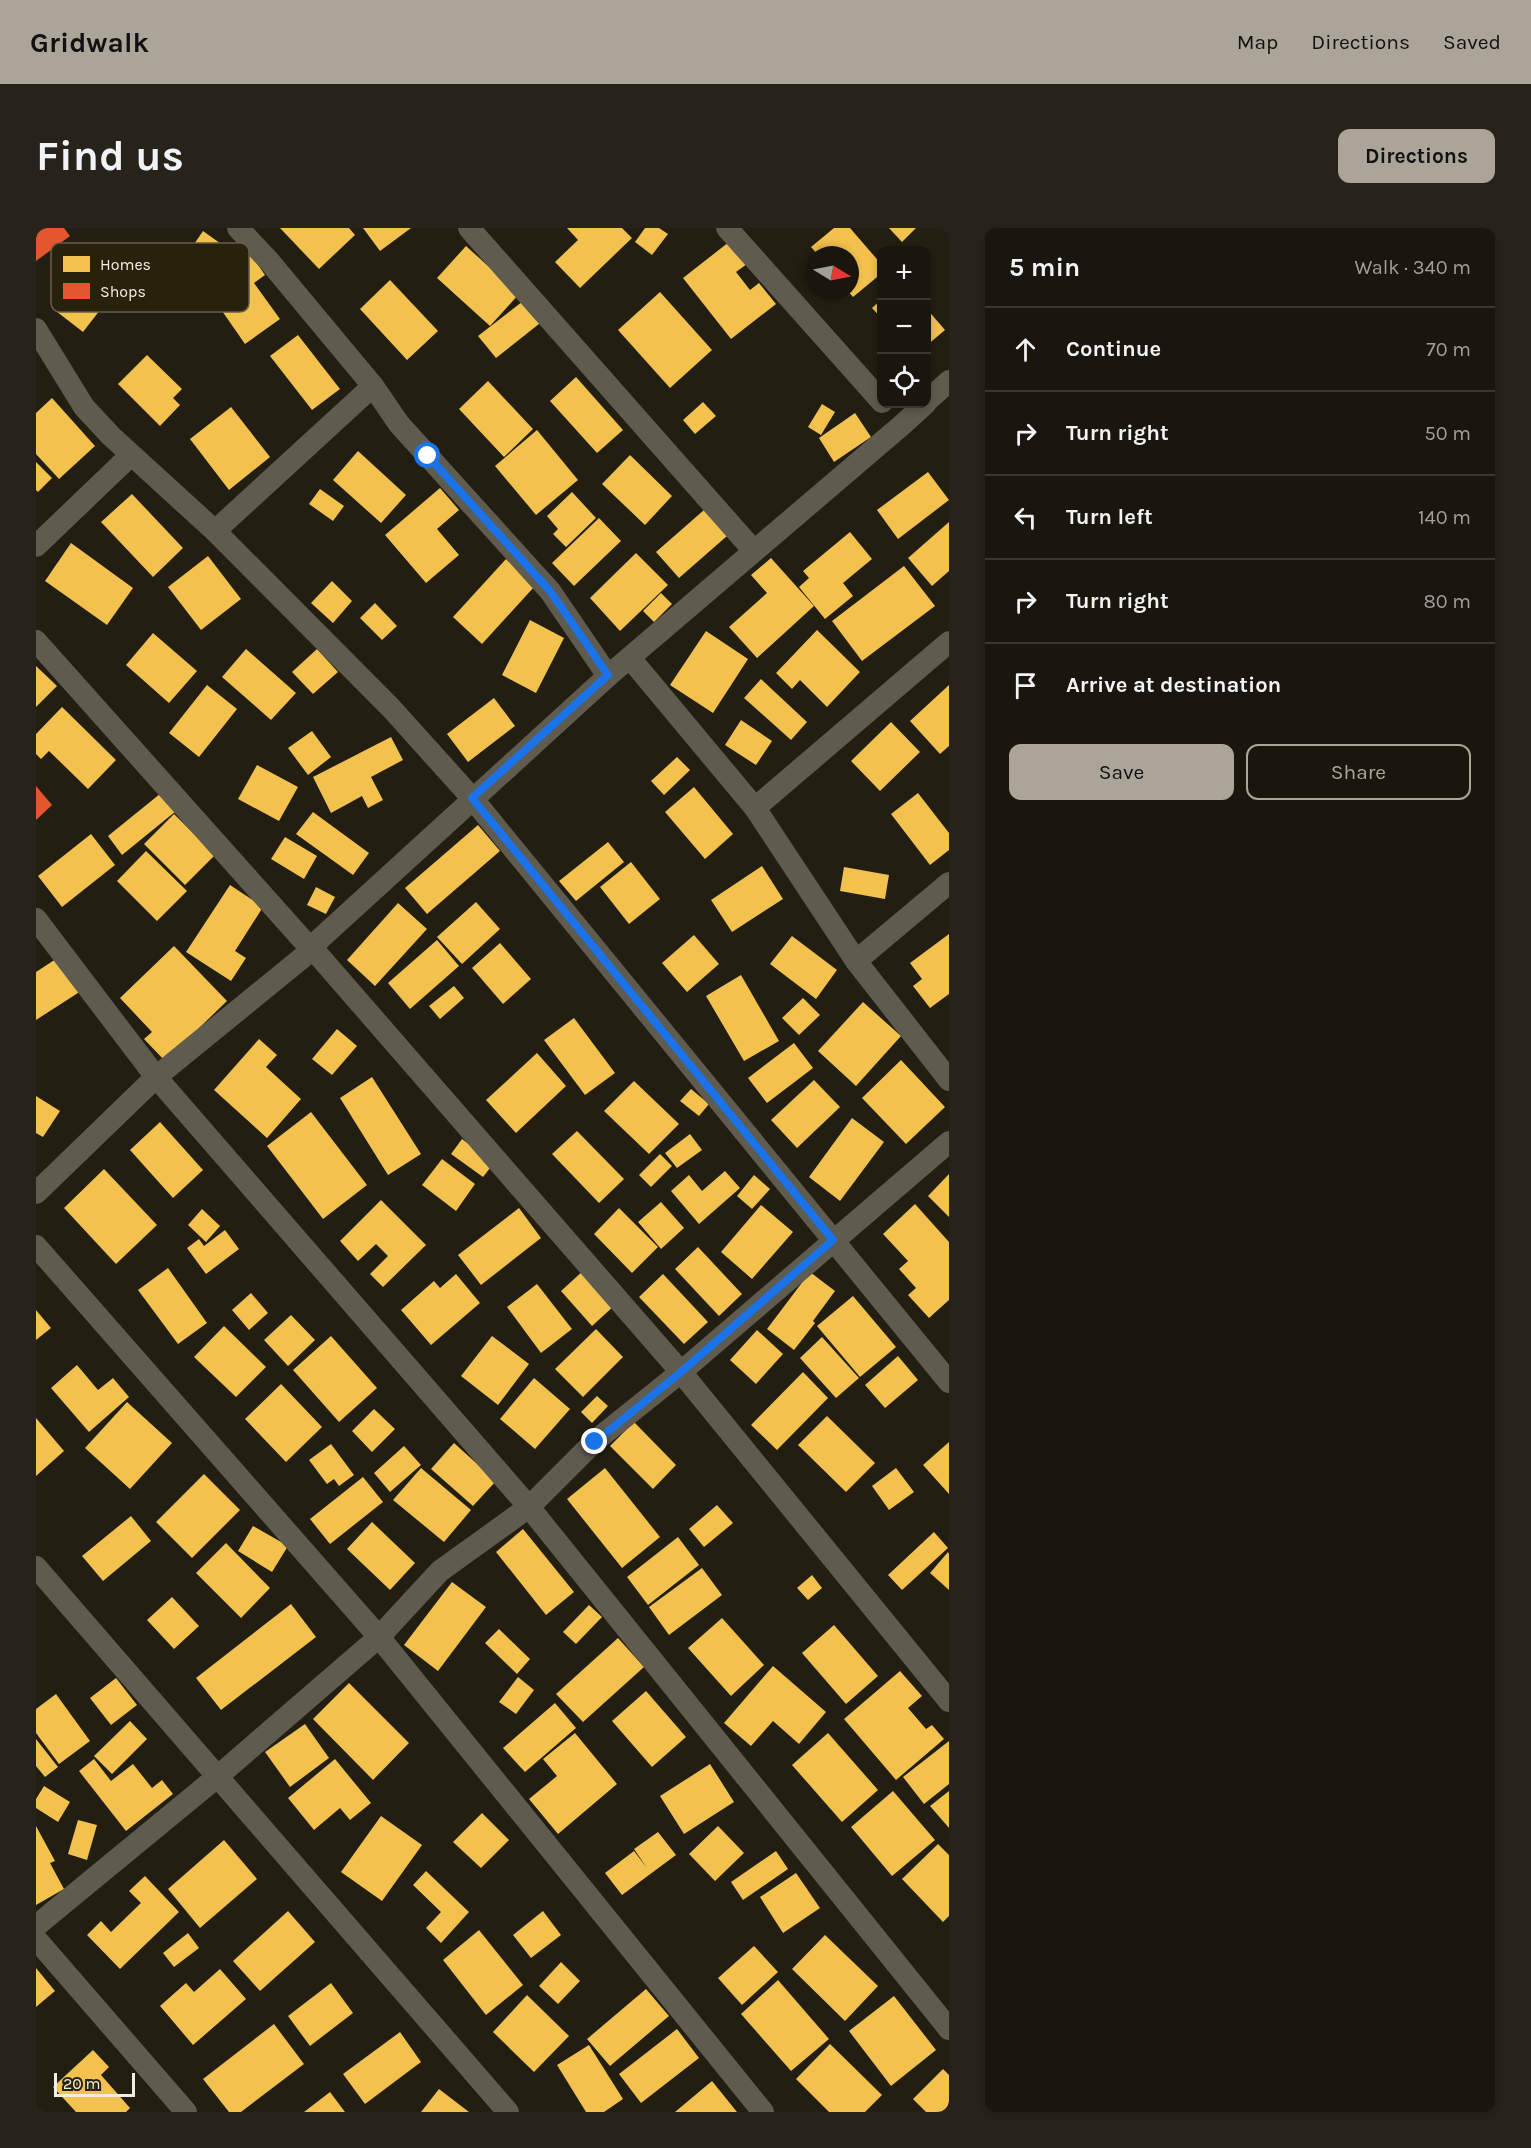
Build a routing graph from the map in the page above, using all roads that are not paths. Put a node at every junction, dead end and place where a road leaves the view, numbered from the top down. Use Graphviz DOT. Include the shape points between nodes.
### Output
graph roads {
  1 [pos="238,228"];
  2 [pos="469,228"];
  3 [pos="727,228"];
  4 [pos="36,329"];
  5 [pos="949,381"];
  6 [pos="373,386"];
  7 [pos="877,397"];
  8 [pos="931,398"];
  9 [pos="887,408"];
  10 [pos="921,408"];
  11 [pos="902,425"];
  12 [pos="131,455"];
  13 [pos="215,531"];
  14 [pos="36,546"];
  15 [pos="754,551"];
  16 [pos="36,641"];
  17 [pos="949,642"];
  18 [pos="630,658"];
  19 [pos="608,675"];
  20 [pos="472,798"];
  21 [pos="755,808"];
  22 [pos="949,883"];
  23 [pos="36,919"];
  24 [pos="312,948"];
  25 [pos="856,961"];
  26 [pos="156,1077"];
  27 [pos="949,1080"];
  28 [pos="949,1142"];
  29 [pos="36,1193"];
  30 [pos="833,1240"];
  31 [pos="36,1246"];
  32 [pos="681,1372"];
  33 [pos="949,1382"];
  34 [pos="529,1507"];
  35 [pos="36,1567"];
  36 [pos="379,1637"];
  37 [pos="949,1701"];
  38 [pos="217,1777"];
  39 [pos="36,1926"];
  40 [pos="36,1939"];
  41 [pos="949,2029"];
  42 [pos="186,2112"];
  43 [pos="508,2112"];
  44 [pos="763,2112"];
  1 -- 6 [label="street"];
  2 -- 15 [label="street"];
  3 -- 7 [label="street"];
  4 -- 12 [label="street" via="84,408"];
  5 -- 8 [label="street"];
  6 -- 13 [label="street"];
  6 -- 19 [label="street" via="399,424 550,591"];
  9 -- 11 [label="street"];
  10 -- 11 [label="street"];
  11 -- 15 [label="street"];
  12 -- 13 [label="street"];
  12 -- 14 [label="street"];
  13 -- 20 [label="street" via="392,708"];
  15 -- 18 [label="street"];
  16 -- 24 [label="street"];
  17 -- 21 [label="street"];
  18 -- 19 [label="street"];
  18 -- 21 [label="street"];
  19 -- 20 [label="street"];
  20 -- 24 [label="street"];
  20 -- 30 [label="street"];
  21 -- 25 [label="street"];
  22 -- 25 [label="street"];
  23 -- 26 [label="street"];
  24 -- 26 [label="street"];
  24 -- 32 [label="street"];
  25 -- 27 [label="street"];
  26 -- 29 [label="street"];
  26 -- 34 [label="street"];
  28 -- 30 [label="street"];
  30 -- 32 [label="street"];
  30 -- 33 [label="street"];
  31 -- 36 [label="street"];
  32 -- 34 [label="street" via="595,1442"];
  32 -- 37 [label="street"];
  34 -- 36 [label="street" via="440,1571"];
  34 -- 41 [label="street"];
  35 -- 38 [label="street"];
  36 -- 38 [label="street"];
  36 -- 44 [label="street"];
  38 -- 39 [label="street"];
  38 -- 43 [label="street"];
  40 -- 42 [label="street"];
}
